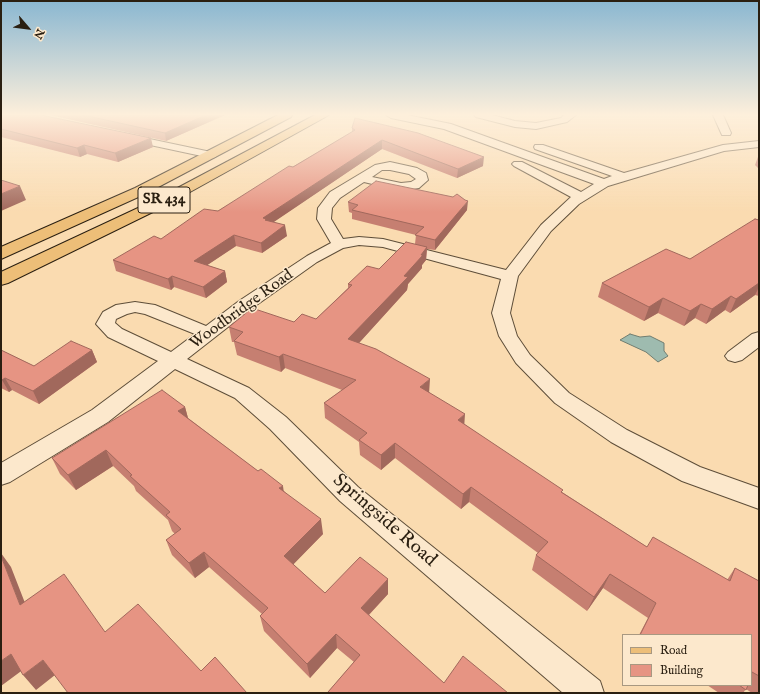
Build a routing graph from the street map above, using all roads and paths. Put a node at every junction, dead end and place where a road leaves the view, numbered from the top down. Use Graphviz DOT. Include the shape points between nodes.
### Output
graph roads {
  1 [pos="176,147"];
  2 [pos="225,147"];
  3 [pos="264,147"];
  4 [pos="488,147"];
  5 [pos="504,147"];
  6 [pos="540,147"];
  7 [pos="729,147"];
  8 [pos="211,155"];
  9 [pos="623,177"];
  10 [pos="363,178"];
  11 [pos="604,183"];
  12 [pos="580,197"];
  13 [pos="339,244"];
  14 [pos="1,254"];
  15 [pos="510,276"];
  16 [pos="1,279"];
  17 [pos="208,333"];
  18 [pos="759,338"];
  19 [pos="735,356"];
  20 [pos="174,361"];
  21 [pos="1,475"];
  22 [pos="759,499"];
  23 [pos="588,693"];
  1 -- 8 [label="street"];
  2 -- 8 [label="main road, SR 434"];
  3 -- 16 [label="main road, SR 434" via="158,204"];
  4 -- 12 [label="street"];
  5 -- 11 [label="street"];
  6 -- 9 [label="street"];
  7 -- 9 [label="street"];
  8 -- 14 [label="main road, SR 434" via="140,191"];
  9 -- 11 [label="street"];
  10 -- 13 [label="street" via="335,195 325,208 324,219"];
  11 -- 12 [label="street"];
  12 -- 15 [label="street" via="546,228"];
  13 -- 15 [label="street, Woodbridge Road" via="359,241 383,243"];
  13 -- 17 [label="street, Woodbridge Road" via="312,259"];
  15 -- 22 [label="street" via="500,313 508,336 523,359 562,398 619,436 691,474"];
  17 -- 20 [label="street, Woodbridge Road"];
  17 -- 20 [label="street, Springside Road" via="149,309 122,309 108,316 105,324 115,333"];
  18 -- 19 [label="street"];
  20 -- 21 [label="street, Woodbridge Road" via="100,416"];
  20 -- 23 [label="street, Springside Road" via="242,393 278,423 350,494"];
}
